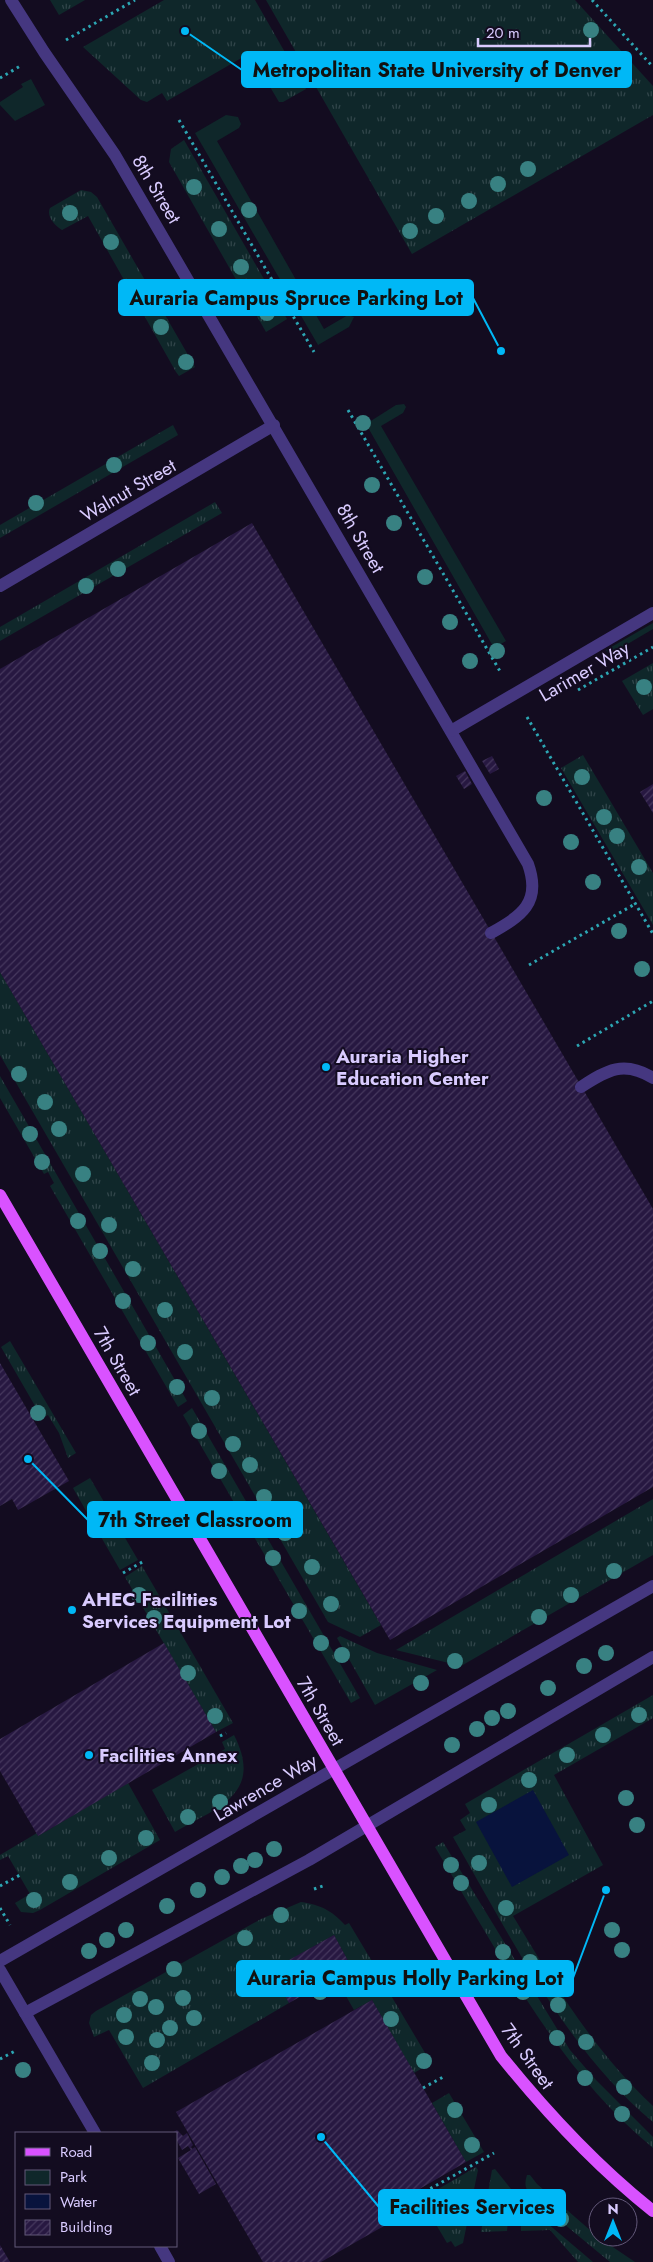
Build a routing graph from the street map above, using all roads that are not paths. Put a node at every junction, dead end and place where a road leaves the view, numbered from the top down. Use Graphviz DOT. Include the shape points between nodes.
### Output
graph roads {
  1 [pos="11,0"];
  2 [pos="274,426"];
  3 [pos="0,586"];
  4 [pos="653,613"];
  5 [pos="450,731"];
  6 [pos="491,933"];
  7 [pos="653,1078"];
  8 [pos="581,1087"];
  9 [pos="0,1195"];
  10 [pos="653,1586"];
  11 [pos="653,1657"];
  12 [pos="333,1770"];
  13 [pos="366,1826"];
  14 [pos="0,1961"];
  15 [pos="0,1970"];
  16 [pos="25,2014"];
  17 [pos="94,2132"];
  18 [pos="653,2212"];
  19 [pos="161,2247"];
  20 [pos="169,2262"];
  1 -- 2 [label="street, 8th Street" via="115,155"];
  2 -- 3 [label="street, Walnut Street"];
  2 -- 5 [label="street, 8th Street"];
  4 -- 5 [label="street"];
  5 -- 6 [label="street, 8th Street" via="532,876 533,888 526,908"];
  7 -- 8 [label="street" via="641,1071 618,1068"];
  9 -- 12 [label="main road, 7th Street"];
  10 -- 12 [label="street, Lawrence Way"];
  11 -- 13 [label="street"];
  12 -- 13 [label="main road, 7th Street"];
  12 -- 14 [label="street, Lawrence Way"];
  13 -- 16 [label="street"];
  13 -- 18 [label="main road, 7th Street" via="501,2056 539,2104 585,2152"];
  15 -- 16 [label="street"];
  16 -- 17 [label="street"];
  19 -- 20 [label="street"];
}
